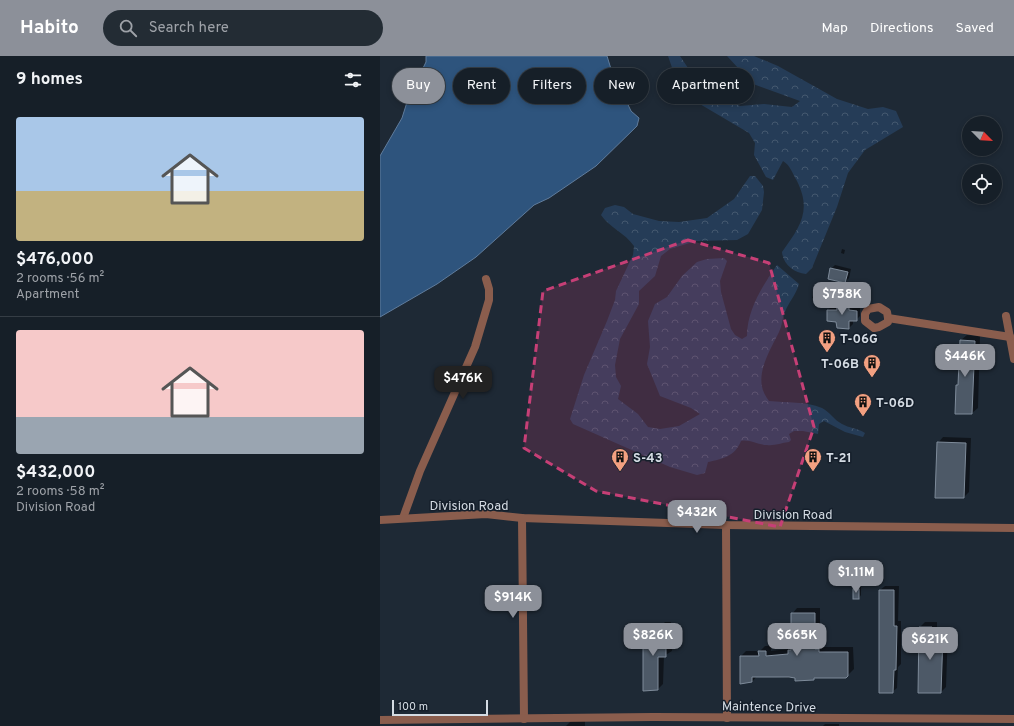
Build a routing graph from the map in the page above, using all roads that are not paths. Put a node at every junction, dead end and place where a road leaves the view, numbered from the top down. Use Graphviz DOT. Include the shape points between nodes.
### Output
graph roads {
  1 [pos="486,279"];
  2 [pos="1006,316"];
  3 [pos="888,318"];
  4 [pos="1010,337"];
  5 [pos="1014,358"];
  6 [pos="403,518"];
  7 [pos="522,518"];
  8 [pos="380,520"];
  9 [pos="726,525"];
  10 [pos="1014,528"];
  11 [pos="727,718"];
  12 [pos="524,719"];
  13 [pos="1014,719"];
  14 [pos="380,720"];
  15 [pos="905,723"];
  1 -- 6 [label="street" via="489,300 475,348 420,471"];
  2 -- 4 [label="street"];
  3 -- 4 [label="street"];
  4 -- 5 [label="street"];
  6 -- 7 [label="street, Division Road" via="486,514"];
  6 -- 8 [label="street, Division Road"];
  7 -- 9 [label="street, Division Road"];
  7 -- 12 [label="street"];
  9 -- 10 [label="street, Division Road"];
  9 -- 11 [label="street"];
  11 -- 12 [label="street, Maintence Drive"];
  11 -- 15 [label="street, Maintence Drive"];
  12 -- 14 [label="street, Maintence Drive"];
  13 -- 15 [label="street, Maintence Drive"];
}
